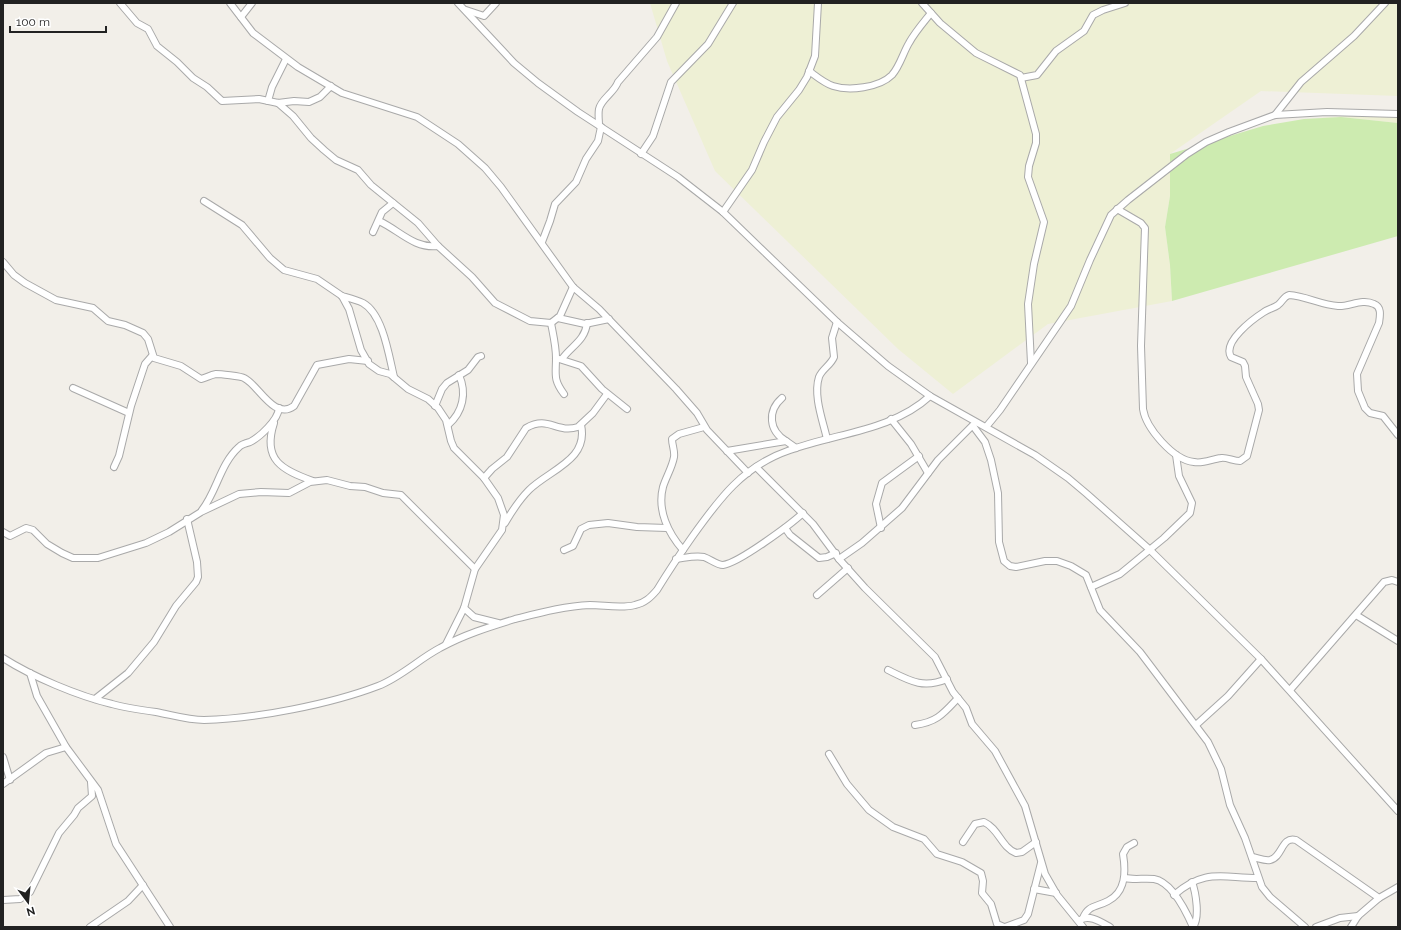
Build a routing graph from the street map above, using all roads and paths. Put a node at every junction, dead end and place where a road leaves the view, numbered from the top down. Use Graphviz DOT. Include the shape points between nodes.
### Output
graph roads {
  1 [pos="120,3"];
  2 [pos="230,3"];
  3 [pos="252,3"];
  4 [pos="458,3"];
  5 [pos="496,3"];
  6 [pos="676,3"];
  7 [pos="733,3"];
  8 [pos="818,3"];
  9 [pos="922,3"];
  10 [pos="1125,3"];
  11 [pos="1385,3"];
  12 [pos="464,10"];
  13 [pos="931,13"];
  14 [pos="241,17"];
  15 [pos="286,59"];
  16 [pos="809,71"];
  17 [pos="1021,78"];
  18 [pos="331,86"];
  19 [pos="268,101"];
  20 [pos="278,103"];
  21 [pos="1398,114"];
  22 [pos="1275,115"];
  23 [pos="600,126"];
  24 [pos="641,154"];
  25 [pos="204,201"];
  26 [pos="393,203"];
  27 [pos="1117,209"];
  28 [pos="723,212"];
  29 [pos="379,221"];
  30 [pos="373,232"];
  31 [pos="542,242"];
  32 [pos="438,246"];
  33 [pos="3,262"];
  34 [pos="573,287"];
  35 [pos="342,296"];
  36 [pos="558,318"];
  37 [pos="608,319"];
  38 [pos="837,322"];
  39 [pos="551,323"];
  40 [pos="587,323"];
  41 [pos="152,356"];
  42 [pos="481,356"];
  43 [pos="559,358"];
  44 [pos="368,361"];
  45 [pos="1031,363"];
  46 [pos="459,375"];
  47 [pos="394,377"];
  48 [pos="73,388"];
  49 [pos="564,394"];
  50 [pos="607,394"];
  51 [pos="930,396"];
  52 [pos="782,398"];
  53 [pos="435,406"];
  54 [pos="279,408"];
  55 [pos="627,409"];
  56 [pos="130,413"];
  57 [pos="891,419"];
  58 [pos="274,422"];
  59 [pos="448,424"];
  60 [pos="975,424"];
  61 [pos="581,425"];
  62 [pos="704,427"];
  63 [pos="986,427"];
  64 [pos="1398,435"];
  65 [pos="827,439"];
  66 [pos="786,441"];
  67 [pos="796,448"];
  68 [pos="727,451"];
  69 [pos="1176,455"];
  70 [pos="919,456"];
  71 [pos="1184,460"];
  72 [pos="756,466"];
  73 [pos="1178,466"];
  74 [pos="114,467"];
  75 [pos="748,473"];
  76 [pos="928,473"];
  77 [pos="484,478"];
  78 [pos="313,481"];
  79 [pos="201,512"];
  80 [pos="803,513"];
  81 [pos="188,519"];
  82 [pos="504,523"];
  83 [pos="667,528"];
  84 [pos="785,528"];
  85 [pos="880,528"];
  86 [pos="3,532"];
  87 [pos="1149,549"];
  88 [pos="564,550"];
  89 [pos="683,550"];
  90 [pos="837,556"];
  91 [pos="676,559"];
  92 [pos="848,568"];
  93 [pos="475,569"];
  94 [pos="1398,582"];
  95 [pos="1092,587"];
  96 [pos="817,595"];
  97 [pos="464,608"];
  98 [pos="1356,615"];
  99 [pos="499,624"];
  100 [pos="1398,641"];
  101 [pos="446,644"];
  102 [pos="3,658"];
  103 [pos="1261,659"];
  104 [pos="888,670"];
  105 [pos="30,673"];
  106 [pos="947,679"];
  107 [pos="1290,690"];
  108 [pos="958,698"];
  109 [pos="95,699"];
  110 [pos="915,725"];
  111 [pos="1196,725"];
  112 [pos="66,748"];
  113 [pos="829,754"];
  114 [pos="3,757"];
  115 [pos="10,780"];
  116 [pos="91,780"];
  117 [pos="3,784"];
  118 [pos="1398,811"];
  119 [pos="963,842"];
  120 [pos="1036,842"];
  121 [pos="1134,843"];
  122 [pos="1252,857"];
  123 [pos="1041,863"];
  124 [pos="1125,878"];
  125 [pos="1258,878"];
  126 [pos="1192,882"];
  127 [pos="143,885"];
  128 [pos="1398,886"];
  129 [pos="1034,889"];
  130 [pos="1056,893"];
  131 [pos="1174,895"];
  132 [pos="1379,898"];
  133 [pos="3,900"];
  134 [pos="1358,916"];
  135 [pos="1081,919"];
  136 [pos="90,927"];
  137 [pos="170,927"];
  138 [pos="1004,927"];
  139 [pos="1083,927"];
  140 [pos="1110,927"];
  141 [pos="1305,927"];
  142 [pos="1316,927"];
  143 [pos="1351,927"];
  1 -- 19 [label="street" via="137,23 148,29 157,46 193,78 208,87 220,100"];
  2 -- 14 [label="street"];
  3 -- 14 [label="street"];
  4 -- 12 [label="street"];
  5 -- 12 [label="street" via="484,16"];
  6 -- 23 [label="street" via="657,37 599,107"];
  7 -- 24 [label="street" via="708,44 671,82 653,136"];
  8 -- 16 [label="street" via="816,56"];
  9 -- 13 [label="street"];
  10 -- 17 [label="street" via="1097,12 1084,31 1056,51 1038,75"];
  11 -- 22 [label="street" via="1354,36 1301,82"];
  12 -- 23 [label="street" via="514,63 560,100"];
  13 -- 16 [label="street" via="909,42 897,69 884,80 859,87 835,86"];
  13 -- 17 [label="street" via="976,53 1013,70"];
  14 -- 15 [label="street" via="253,34"];
  15 -- 18 [label="street"];
  15 -- 19 [label="street" via="272,86"];
  16 -- 28 [label="street" via="804,84 777,116 752,170"];
  17 -- 45 [label="street" via="1036,134 1028,177 1044,222 1028,304"];
  18 -- 20 [label="street" via="313,101"];
  18 -- 31 [label="street" via="361,100 417,117 458,144 502,187"];
  19 -- 20 [label="street"];
  20 -- 26 [label="street" via="324,150 336,160 358,170"];
  21 -- 22 [label="street" via="1327,112"];
  22 -- 27 [label="street" via="1206,142 1186,154"];
  23 -- 24 [label="street"];
  23 -- 31 [label="street" via="598,141 586,159 576,182 554,204"];
  24 -- 28 [label="street" via="678,177"];
  25 -- 35 [label="street" via="242,225 270,258 284,270 317,279"];
  26 -- 29 [label="street" via="382,212"];
  26 -- 32 [label="street" via="418,223"];
  27 -- 45 [label="street" via="1108,221 1071,306"];
  27 -- 69 [label="street" via="1145,228 1141,346 1144,417"];
  28 -- 38 [label="street"];
  29 -- 30 [label="street"];
  29 -- 32 [label="street" via="413,242 423,246"];
  31 -- 34 [label="street"];
  32 -- 39 [label="street" via="472,277 495,303 530,321"];
  33 -- 41 [label="street" via="25,283 56,300 93,308 108,321 143,333 148,339"];
  34 -- 36 [label="street"];
  34 -- 37 [label="street"];
  35 -- 44 [label="street" via="349,309 361,350"];
  35 -- 47 [label="street" via="363,303 374,313 384,336"];
  36 -- 39 [label="street"];
  36 -- 40 [label="street"];
  37 -- 40 [label="street"];
  37 -- 62 [label="street" via="687,401"];
  38 -- 51 [label="street" via="888,366"];
  38 -- 65 [label="street" via="832,338 834,357 819,376 818,384 820,410"];
  39 -- 43 [label="street"];
  40 -- 43 [label="street" via="581,339"];
  41 -- 54 [label="street" via="181,366 201,379 218,374 244,378"];
  41 -- 56 [label="street" via="145,364"];
  42 -- 46 [label="street" via="472,367"];
  43 -- 49 [label="street" via="555,376"];
  43 -- 50 [label="street" via="581,366"];
  44 -- 47 [label="street" via="374,369"];
  44 -- 54 [label="street" via="349,359 320,363 314,367 294,406 289,410"];
  45 -- 63 [label="street"];
  46 -- 53 [label="street" via="442,389"];
  46 -- 59 [label="street" via="463,387 462,404"];
  47 -- 53 [label="street"];
  48 -- 56 [label="street"];
  50 -- 55 [label="street"];
  50 -- 61 [label="street"];
  51 -- 57 [label="street" via="911,411"];
  51 -- 60 [label="street"];
  52 -- 66 [label="street" via="774,406 771,415 778,433"];
  53 -- 59 [label="street"];
  54 -- 58 [label="street"];
  56 -- 74 [label="street"];
  57 -- 65 [label="street"];
  57 -- 70 [label="street"];
  58 -- 78 [label="street" via="270,439 275,458 290,473"];
  58 -- 79 [label="street" via="235,452"];
  59 -- 77 [label="street" via="454,448"];
  60 -- 63 [label="street"];
  60 -- 76 [label="street"];
  60 -- 95 [label="street" via="991,460 998,493 999,542 1004,561 1016,567 1045,560 1064,563 1086,575"];
  61 -- 77 [label="street" via="567,429 546,422 529,426 507,457"];
  61 -- 82 [label="street" via="583,439 576,452 530,490"];
  62 -- 68 [label="street"];
  62 -- 83 [label="street" via="679,434 672,440 674,459 663,487 662,498"];
  63 -- 87 [label="street" via="1035,455 1068,478"];
  64 -- 71 [label="street" via="1383,416 1370,413 1365,408 1358,391 1357,374 1379,323 1379,308 1368,302 1336,306 1289,295 1284,296 1278,305 1262,312 1243,328 1228,348 1231,357 1243,362 1246,377 1258,404 1259,417 1247,456 1236,461 1223,457 1196,463"];
  65 -- 67 [label="street"];
  66 -- 67 [label="street"];
  66 -- 68 [label="street"];
  67 -- 72 [label="street"];
  68 -- 75 [label="street"];
  69 -- 71 [label="street"];
  69 -- 73 [label="street"];
  70 -- 76 [label="street"];
  70 -- 85 [label="street" via="882,482 876,504"];
  71 -- 73 [label="street"];
  72 -- 75 [label="street"];
  72 -- 80 [label="street"];
  73 -- 87 [label="street" via="1179,476 1190,497 1192,508 1177,527"];
  75 -- 89 [label="street" via="723,495"];
  76 -- 85 [label="street" via="910,500"];
  77 -- 82 [label="street" via="498,498"];
  78 -- 79 [label="street" via="289,493 239,494"];
  78 -- 93 [label="street" via="332,480 383,494 401,495"];
  79 -- 81 [label="street"];
  80 -- 84 [label="street"];
  80 -- 90 [label="street"];
  81 -- 86 [label="street" via="169,532 141,545 98,558 73,558 62,554 46,544 33,530 26,528 10,536"];
  81 -- 109 [label="street" via="197,562 196,582 176,606 154,642 128,673"];
  82 -- 93 [label="street" via="499,536"];
  83 -- 88 [label="street" via="589,524 581,529 574,544"];
  83 -- 89 [label="street"];
  84 -- 90 [label="street" via="819,558"];
  84 -- 91 [label="street" via="745,555 726,564 719,564 700,556"];
  85 -- 90 [label="street"];
  87 -- 95 [label="street" via="1120,574"];
  87 -- 103 [label="street"];
  89 -- 91 [label="street"];
  90 -- 92 [label="street"];
  91 -- 99 [label="street" via="657,590 641,604 588,605"];
  92 -- 96 [label="street"];
  92 -- 106 [label="street" via="935,657"];
  93 -- 97 [label="street"];
  94 -- 98 [label="street" via="1384,582"];
  95 -- 111 [label="street" via="1096,603 1102,613 1126,635"];
  97 -- 99 [label="street" via="474,617"];
  97 -- 101 [label="street"];
  98 -- 100 [label="street"];
  98 -- 107 [label="street"];
  99 -- 101 [label="street"];
  101 -- 109 [label="street" via="378,686 288,710 203,720"];
  102 -- 105 [label="street"];
  103 -- 107 [label="street"];
  103 -- 111 [label="street" via="1228,696"];
  104 -- 106 [label="street" via="922,684 933,684"];
  105 -- 109 [label="street"];
  105 -- 112 [label="street" via="37,696"];
  106 -- 108 [label="street"];
  107 -- 118 [label="street"];
  108 -- 110 [label="street" via="933,721"];
  108 -- 120 [label="street" via="966,708 974,728 995,751 1026,806"];
  111 -- 122 [label="street" via="1208,742 1221,770 1230,805"];
  112 -- 115 [label="street" via="46,753"];
  112 -- 116 [label="street"];
  113 -- 138 [label="street" via="847,784 870,810 893,828 924,839 937,854 962,862 981,873 982,893 991,904 998,924"];
  114 -- 115 [label="street"];
  115 -- 117 [label="street"];
  116 -- 127 [label="street" via="102,798 116,844"];
  116 -- 133 [label="street" via="92,796 78,808 58,833 30,892 20,899"];
  119 -- 120 [label="street" via="975,824 984,822 995,829 1004,843 1016,854"];
  120 -- 123 [label="street"];
  121 -- 124 [label="street" via="1127,847 1123,854"];
  122 -- 125 [label="street"];
  122 -- 132 [label="street" via="1273,859 1286,842 1296,840"];
  123 -- 129 [label="street"];
  123 -- 130 [label="street"];
  124 -- 131 [label="street" via="1155,879 1163,882"];
  124 -- 135 [label="street" via="1114,897 1091,907"];
  125 -- 126 [label="street" via="1215,875"];
  125 -- 141 [label="street" via="1270,897"];
  126 -- 131 [label="street"];
  126 -- 131 [label="street" via="1197,914 1193,927"];
  127 -- 136 [label="street" via="128,901"];
  127 -- 137 [label="street"];
  128 -- 132 [label="street"];
  129 -- 130 [label="street"];
  129 -- 138 [label="street" via="1026,918"];
  130 -- 135 [label="street"];
  132 -- 134 [label="street"];
  134 -- 142 [label="street" via="1340,918"];
  134 -- 143 [label="street"];
  135 -- 139 [label="street"];
  135 -- 140 [label="street" via="1090,918"];
}
